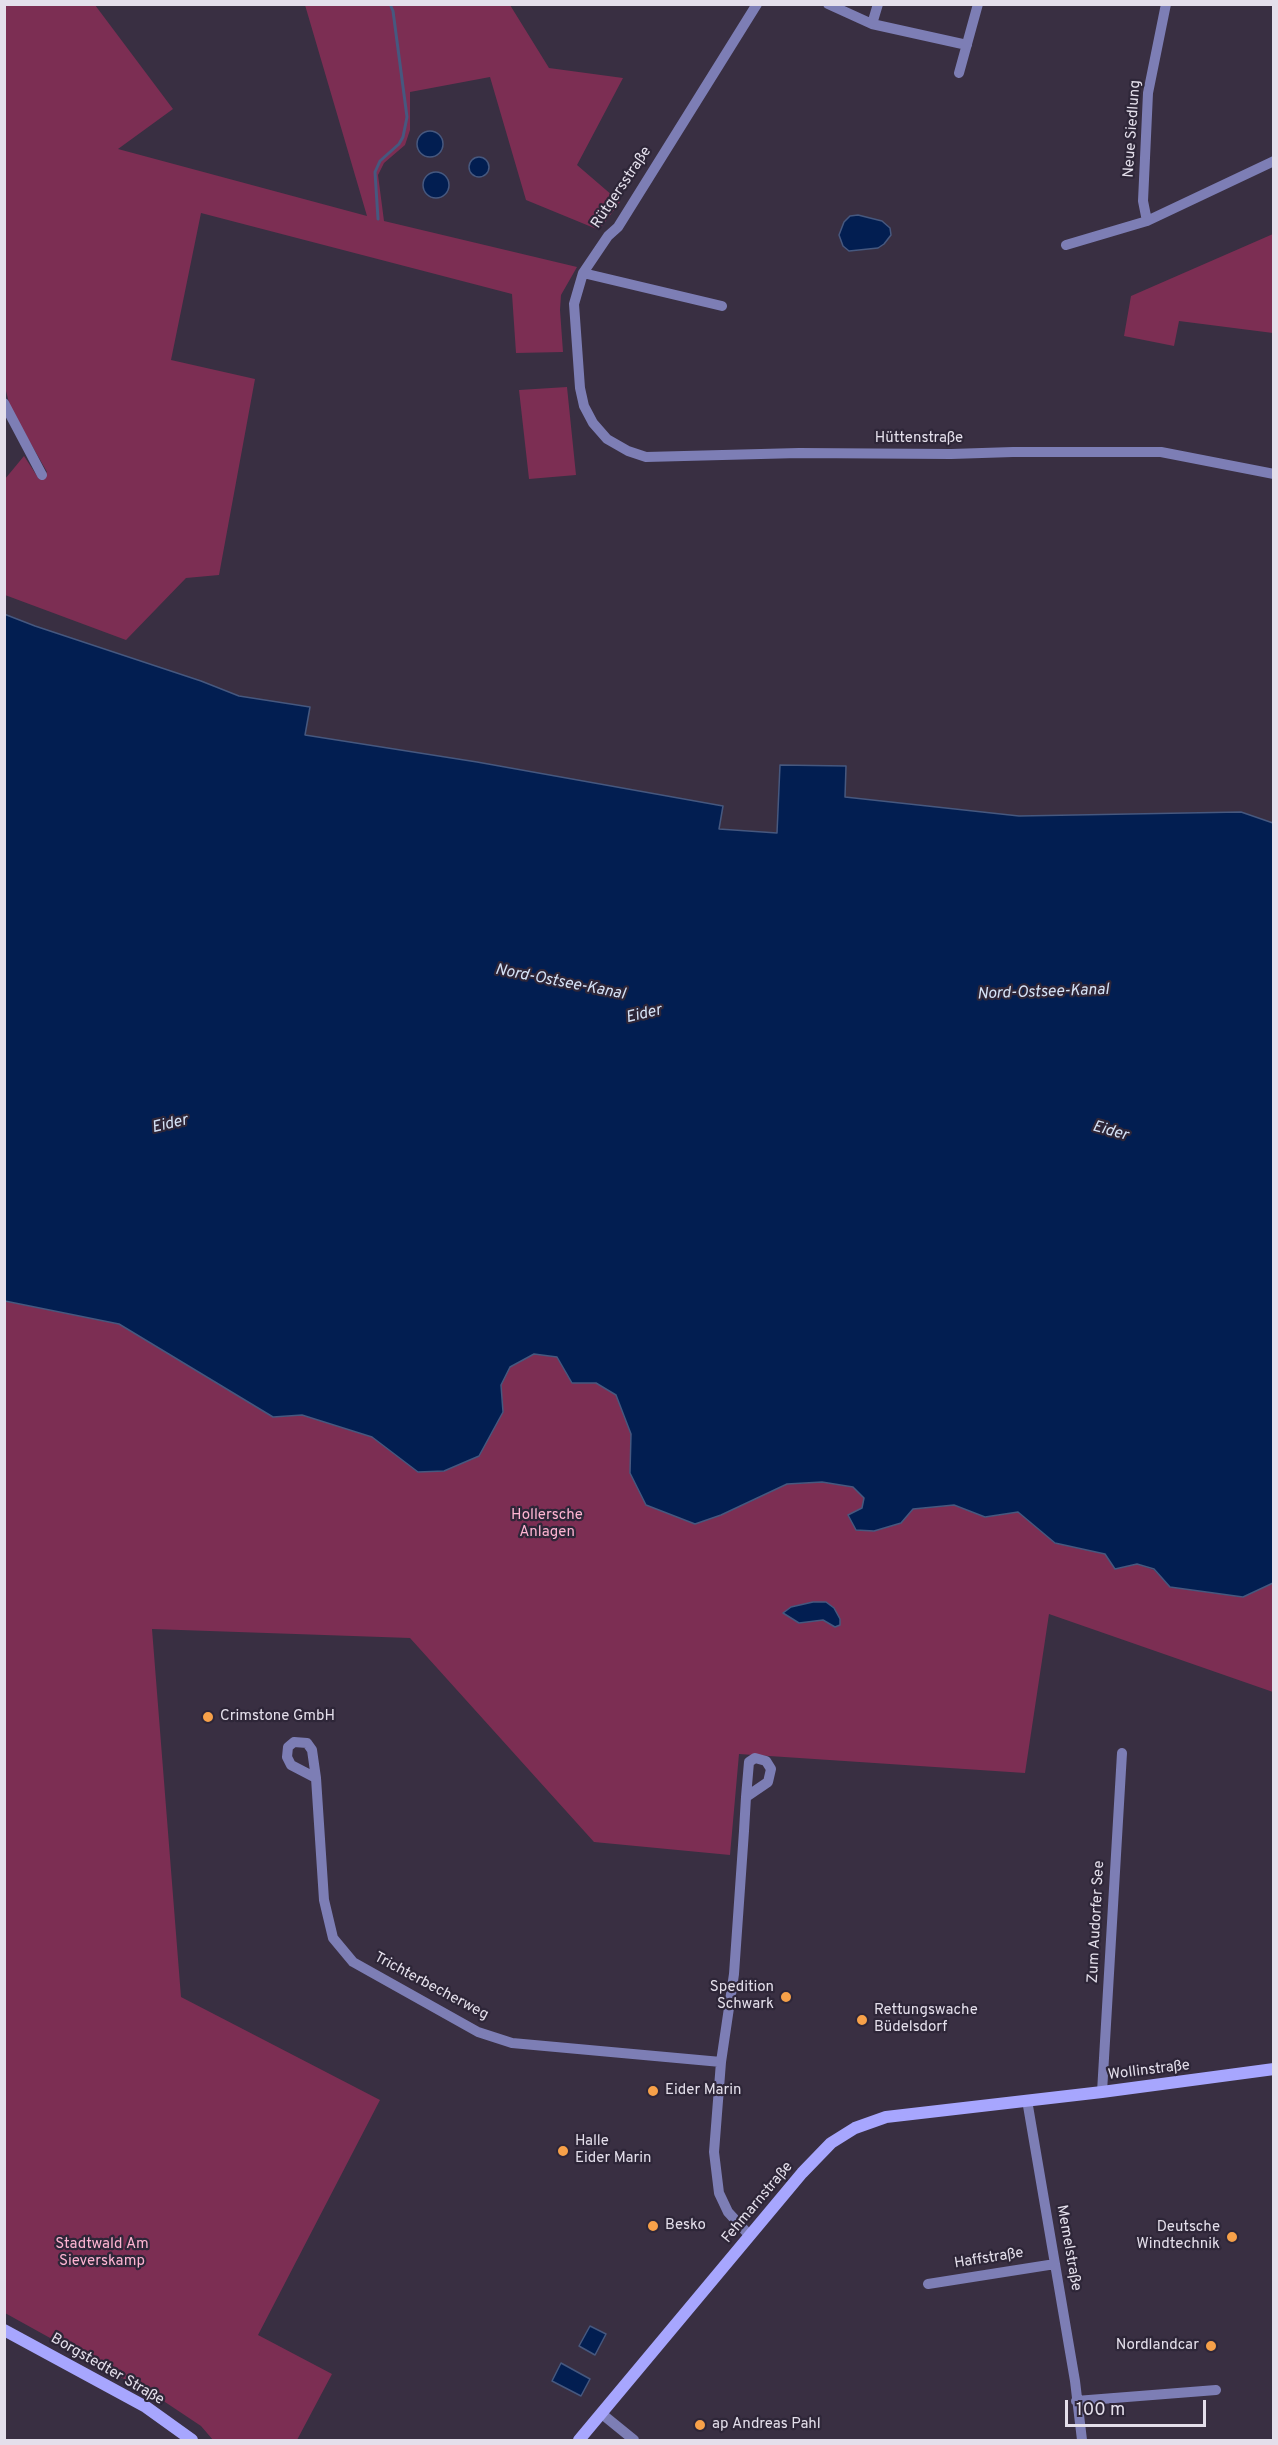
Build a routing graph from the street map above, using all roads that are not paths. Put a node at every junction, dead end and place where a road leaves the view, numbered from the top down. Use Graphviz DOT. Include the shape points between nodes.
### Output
graph roads {
  1 [pos="757,4"];
  2 [pos="828,4"];
  3 [pos="878,4"];
  4 [pos="978,4"];
  5 [pos="1166,4"];
  6 [pos="872,24"];
  7 [pos="967,45"];
  8 [pos="959,73"];
  9 [pos="1274,161"];
  10 [pos="1147,221"];
  11 [pos="1066,245"];
  12 [pos="584,273"];
  13 [pos="722,306"];
  14 [pos="4,403"];
  15 [pos="585,406"];
  16 [pos="1274,474"];
  17 [pos="42,475"];
  18 [pos="1122,1753"];
  19 [pos="315,1778"];
  20 [pos="746,1797"];
  21 [pos="722,2062"];
  22 [pos="1274,2069"];
  23 [pos="1102,2092"];
  24 [pos="1027,2100"];
  25 [pos="750,2236"];
  26 [pos="1055,2264"];
  27 [pos="928,2284"];
  28 [pos="4,2330"];
  29 [pos="1216,2390"];
  30 [pos="1076,2401"];
  31 [pos="602,2414"];
  32 [pos="192,2440"];
  33 [pos="579,2440"];
  34 [pos="634,2440"];
  35 [pos="1082,2440"];
  1 -- 12 [label="street, Rütgersstraße" via="618,227"];
  2 -- 6 [label="street"];
  3 -- 6 [label="street"];
  4 -- 7 [label="street"];
  5 -- 10 [label="street, Neue Siedlung" via="1148,93 1143,201"];
  6 -- 7 [label="street"];
  7 -- 8 [label="street"];
  9 -- 10 [label="street"];
  10 -- 11 [label="street"];
  12 -- 13 [label="street"];
  12 -- 15 [label="street, Rütgersstraße" via="574,304 580,388"];
  14 -- 17 [label="street"];
  15 -- 16 [label="street, Hüttenstraße" via="593,423 608,439 646,457 1161,452"];
  18 -- 23 [label="street, Zum Audorfer See"];
  19 -- 21 [label="street, Trichterbecherweg" via="324,1900 333,1938 353,1962 478,2032 512,2043"];
  20 -- 21 [label="street" via="734,1974"];
  21 -- 25 [label="street" via="714,2152 719,2193 728,2212"];
  22 -- 23 [label="street, Wollinstraße"];
  23 -- 24 [label="street, Wollinstraße"];
  24 -- 25 [label="street, Fehmarnstraße" via="886,2117 855,2128 824,2150"];
  24 -- 26 [label="street, Memelstraße"];
  25 -- 31 [label="street, Fehmarnstraße"];
  26 -- 27 [label="street, Haffstraße"];
  26 -- 30 [label="street, Memelstraße" via="1076,2381"];
  28 -- 32 [label="street, Borgstedter Straße" via="147,2407"];
  29 -- 30 [label="street"];
  30 -- 35 [label="street, Memelstraße"];
  31 -- 33 [label="street, Fehmarnstraße"];
  31 -- 34 [label="street"];
}
